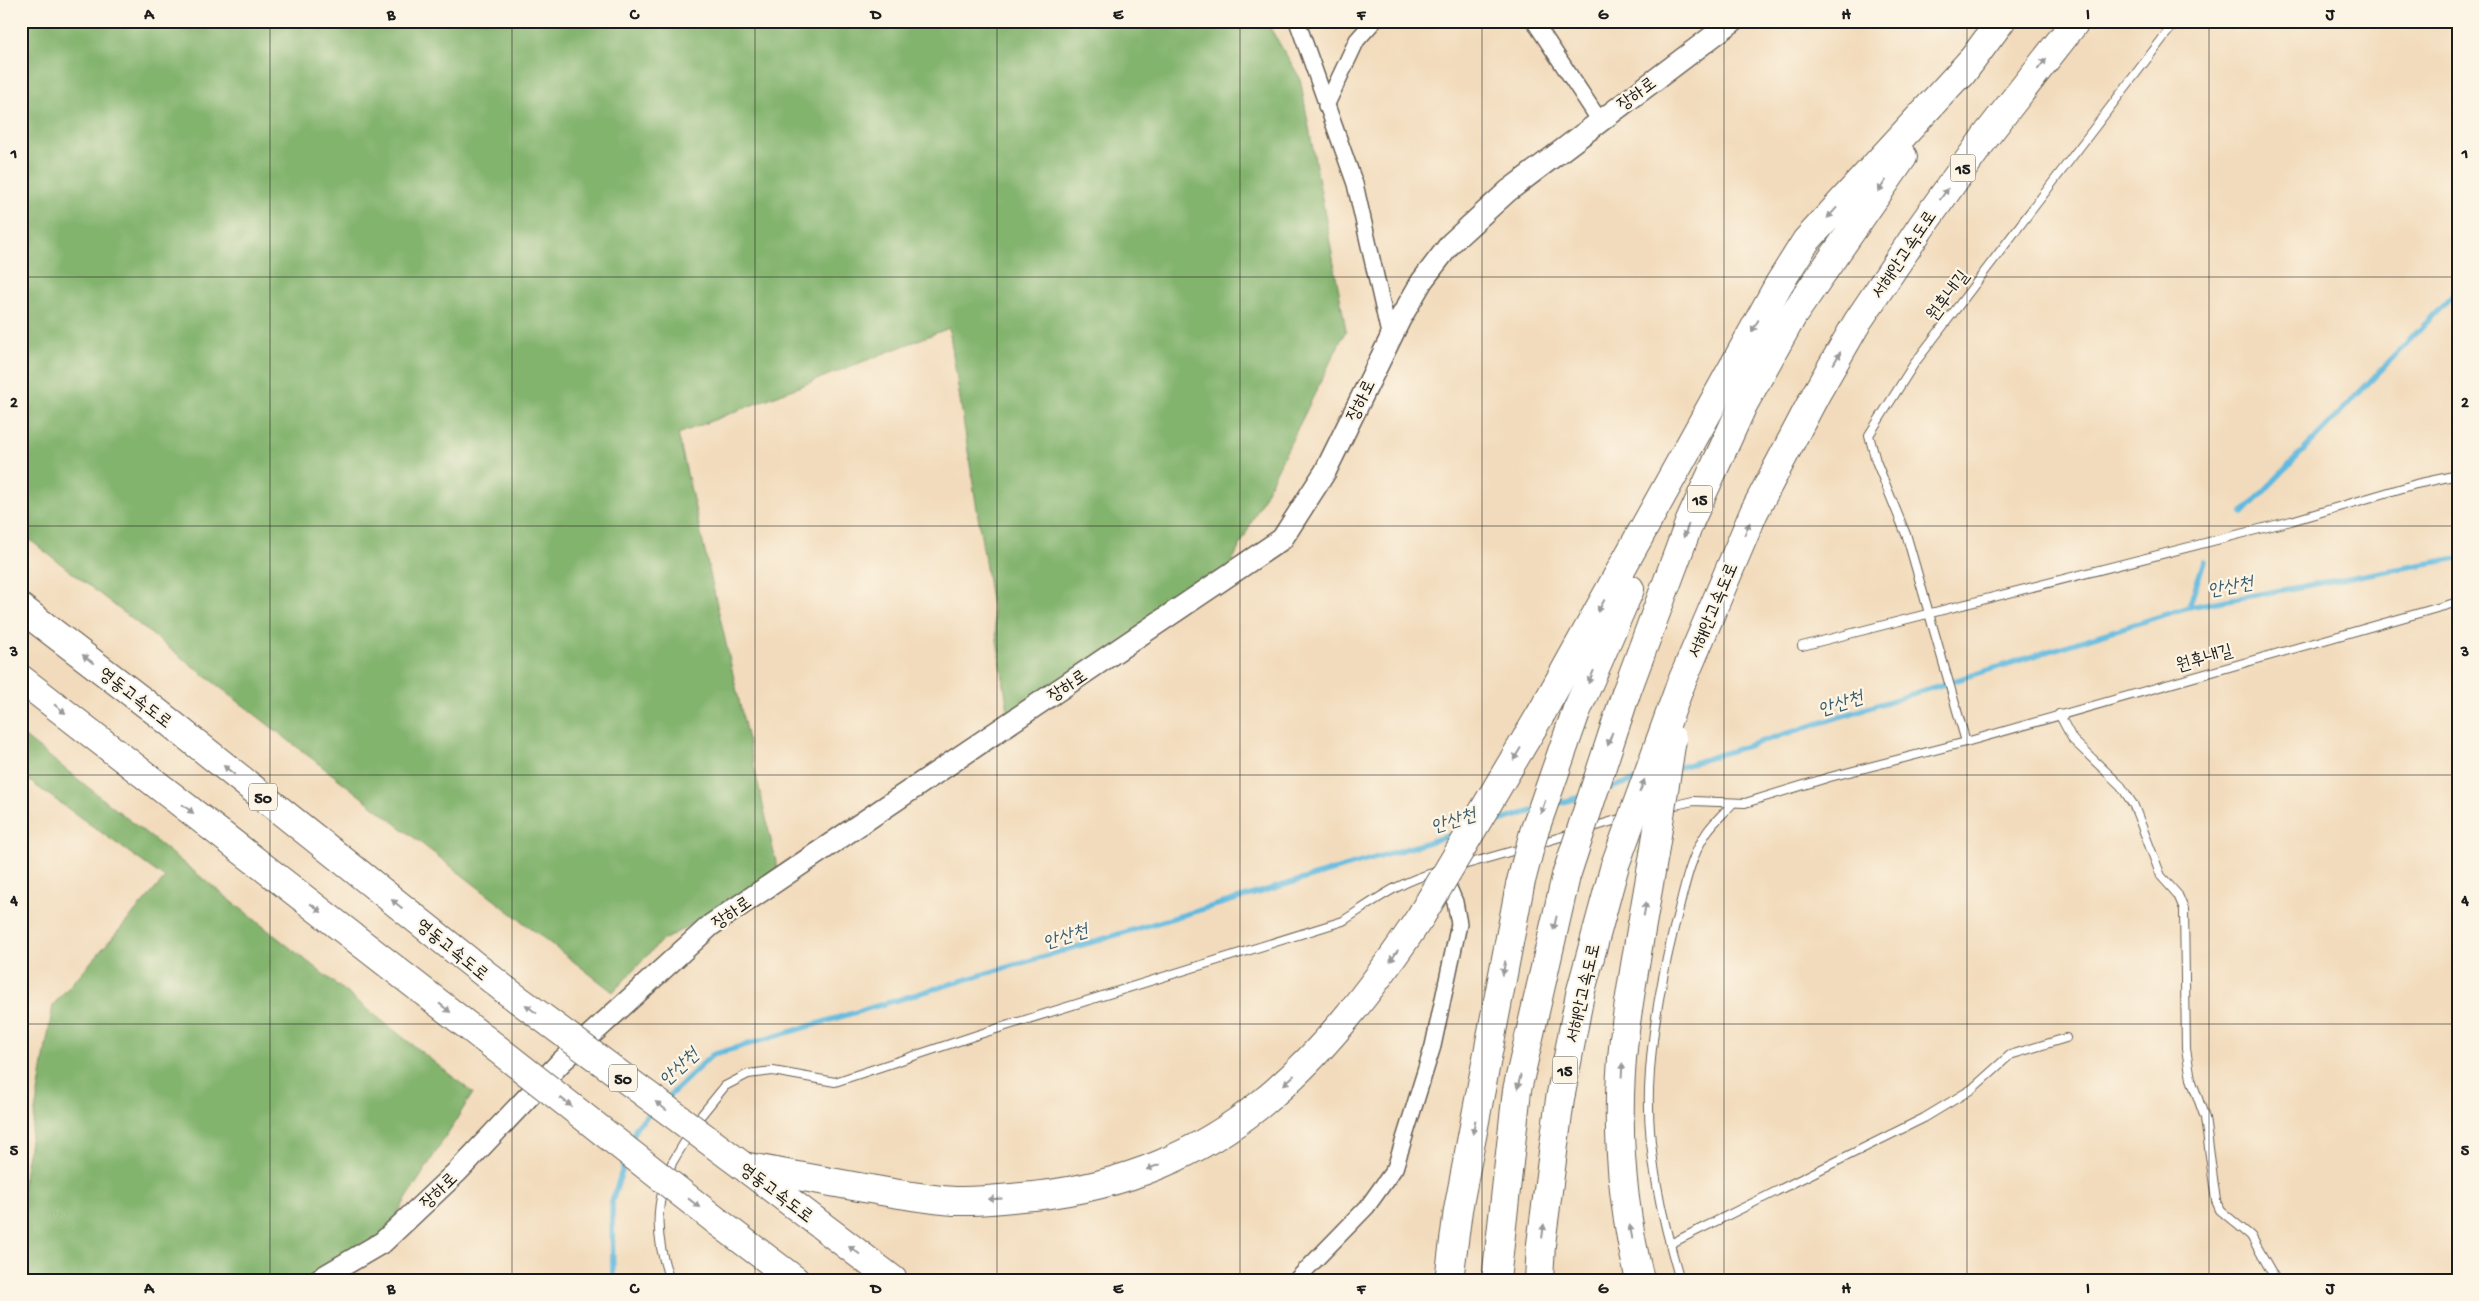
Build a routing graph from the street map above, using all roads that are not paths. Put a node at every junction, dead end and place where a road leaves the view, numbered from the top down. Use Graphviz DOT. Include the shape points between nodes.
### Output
graph roads {
  1 [pos="1297,21"];
  2 [pos="1374,21"];
  3 [pos="1534,21"];
  4 [pos="2001,21"];
  5 [pos="2076,21"];
  6 [pos="2176,21"];
  7 [pos="1721,25"];
  8 [pos="1971,61"];
  9 [pos="1326,106"];
  10 [pos="1600,121"];
  11 [pos="1793,315"];
  12 [pos="1390,338"];
  13 [pos="2458,475"];
  14 [pos="2458,602"];
  15 [pos="21,608"];
  16 [pos="1929,614"];
  17 [pos="1802,646"];
  18 [pos="21,679"];
  19 [pos="1680,686"];
  20 [pos="2059,714"];
  21 [pos="1965,738"];
  22 [pos="1732,804"];
  23 [pos="1650,811"];
  24 [pos="1641,813"];
  25 [pos="1442,871"];
  26 [pos="2066,1038"];
  27 [pos="743,1166"];
  28 [pos="718,1222"];
  29 [pos="1670,1244"];
  30 [pos="318,1280"];
  31 [pos="670,1280"];
  32 [pos="775,1280"];
  33 [pos="795,1280"];
  34 [pos="893,1280"];
  35 [pos="1296,1280"];
  36 [pos="1449,1280"];
  37 [pos="1496,1280"];
  38 [pos="1539,1280"];
  39 [pos="1640,1280"];
  40 [pos="1680,1280"];
  41 [pos="2276,1280"];
  1 -- 9 [label="street"];
  2 -- 9 [label="street" via="1357,40"];
  3 -- 10 [label="street"];
  4 -- 8 [label="highway, 15"];
  19 -- 5 [label="highway, 서해안고속도로 / 15, one-way" via="1754,512 1858,321 1975,151"];
  6 -- 16 [label="lane, 원후내길" via="1914,364 1870,435 1876,461 1907,537"];
  7 -- 10 [label="street, 장하로"];
  8 -- 11 [label="highway, 15, one-way"];
  8 -- 27 [label="highway, one-way, bridge" via="1806,241 1779,284 1542,712 1421,916 1345,1022 1312,1059 1268,1099 1226,1130 1172,1160 1115,1181 1058,1193 955,1201"];
  9 -- 12 [label="street" via="1355,184"];
  10 -- 12 [label="street, 장하로" via="1508,191 1451,243 1422,281"];
  11 -- 36 [label="highway, one-way, bridge" via="1675,498 1617,616 1576,712 1534,832 1520,886 1458,1210"];
  11 -- 37 [label="highway, 15, one-way, bridge" via="1743,405 1690,521 1626,693 1566,876 1517,1090"];
  12 -- 30 [label="street, 장하로" via="1325,472 1282,540 711,925 561,1062 458,1171 383,1242"];
  13 -- 16 [label="lane"];
  14 -- 20 [label="lane, 원후내길"];
  27 -- 15 [label="highway, 영동고속도로 / 50, one-way, bridge" via="504,989"];
  16 -- 17 [label="lane"];
  16 -- 21 [label="lane, 원후내길"];
  18 -- 28 [label="highway, one-way, bridge"];
  38 -- 19 [label="highway, 서해안고속도로 / 15, one-way, bridge" via="1562,1090 1580,994 1615,865"];
  39 -- 19 [label="highway, one-way, bridge" via="1624,1201 1620,1120 1624,1040"];
  20 -- 21 [label="lane, 원후내길"];
  20 -- 41 [label="lane" via="2073,740 2121,786 2134,806 2161,876 2178,895 2184,909 2186,1048 2191,1080 2205,1118 2216,1201 2220,1210 2251,1236"];
  21 -- 22 [label="lane, 원후내길" via="1746,803"];
  22 -- 23 [label="lane, 원후내길" via="1693,802"];
  22 -- 29 [label="lane" via="1707,832 1690,867 1656,1012 1649,1090 1653,1159"];
  24 -- 25 [label="lane"];
  25 -- 31 [label="lane" via="1413,878 1385,892 1343,921 835,1082 773,1071 748,1074 725,1086 699,1118 672,1163 660,1198 658,1228"];
  25 -- 35 [label="street" via="1455,902 1459,924 1433,1046 1395,1168 1367,1207"];
  26 -- 29 [label="lane" via="2010,1055 1972,1089 1924,1118"];
  34 -- 27 [label="highway, 영동고속도로 / 50, one-way"];
  28 -- 32 [label="highway"];
  28 -- 33 [label="highway"];
  29 -- 40 [label="lane"];
}
